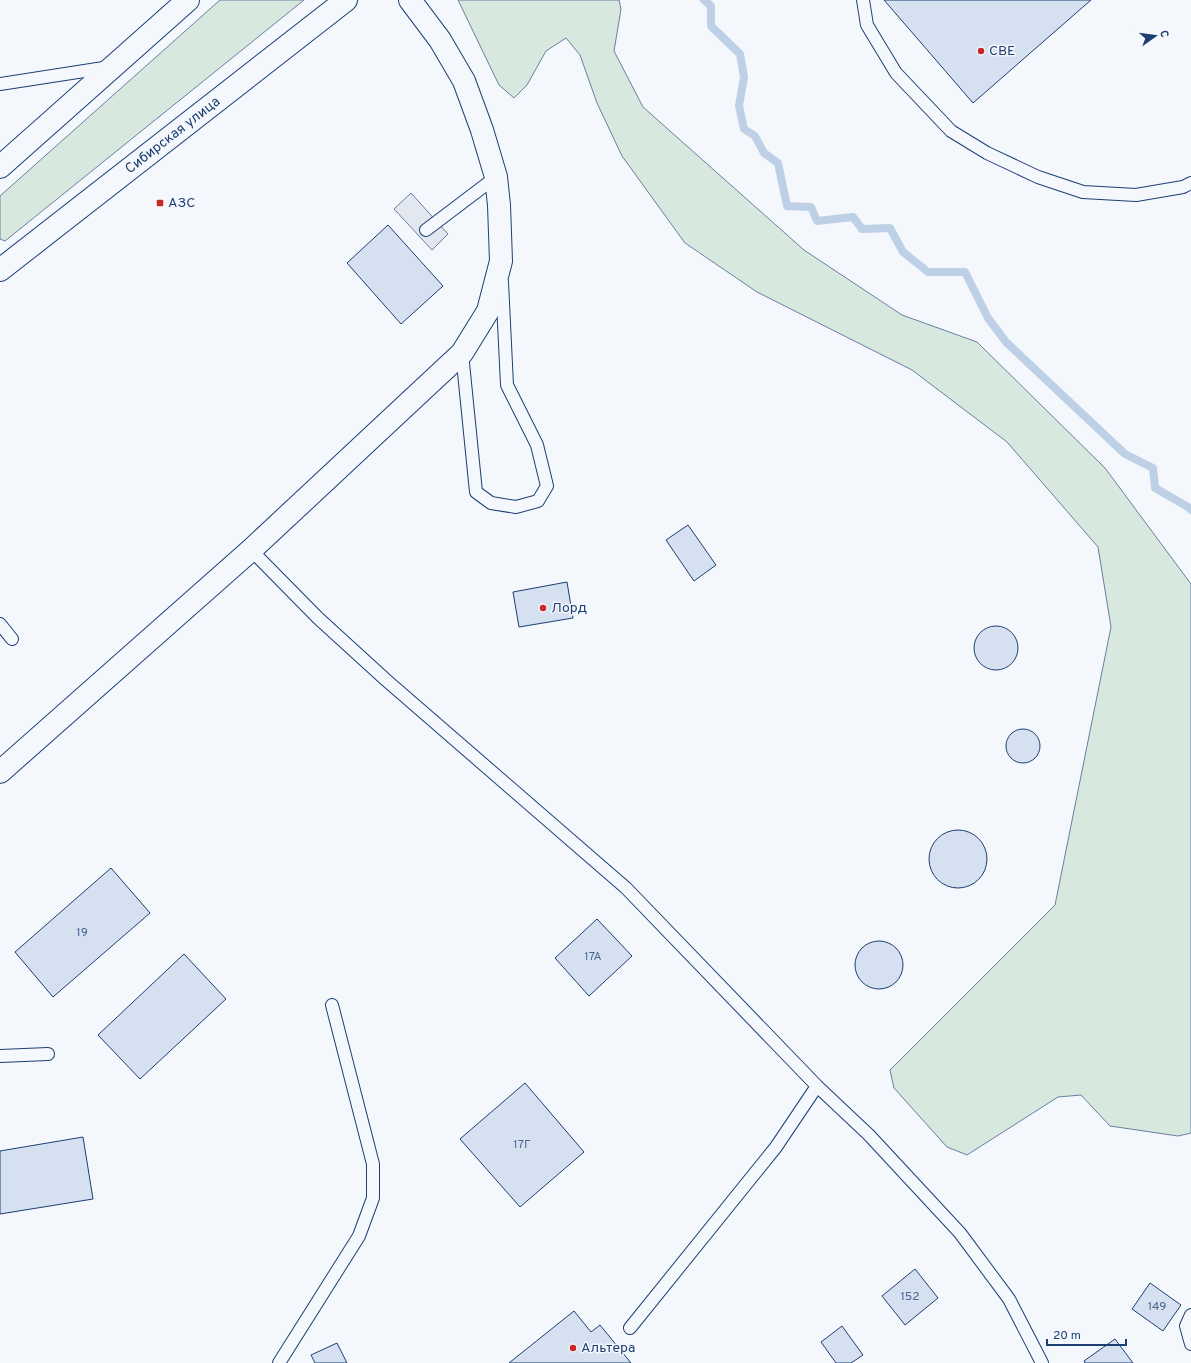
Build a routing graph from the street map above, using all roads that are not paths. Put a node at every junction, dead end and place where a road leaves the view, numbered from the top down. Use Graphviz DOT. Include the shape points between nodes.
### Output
graph roads {
  1 [pos="188,0"];
  2 [pos="346,0"];
  3 [pos="410,0"];
  4 [pos="863,0"];
  5 [pos="113,66"];
  6 [pos="0,84"];
  7 [pos="0,167"];
  8 [pos="496,177"];
  9 [pos="1191,183"];
  10 [pos="426,230"];
  11 [pos="501,261"];
  12 [pos="0,269"];
  13 [pos="462,353"];
  14 [pos="251,550"];
  15 [pos="0,624"];
  16 [pos="12,639"];
  17 [pos="0,772"];
  18 [pos="332,1005"];
  19 [pos="48,1054"];
  20 [pos="0,1056"];
  21 [pos="817,1086"];
  22 [pos="1191,1315"];
  23 [pos="630,1328"];
  24 [pos="1191,1344"];
  25 [pos="279,1363"];
  26 [pos="1042,1363"];
  1 -- 5 [label="street"];
  2 -- 12 [label="street, Сибирская улица"];
  3 -- 8 [label="street" via="440,40 464,81"];
  4 -- 9 [label="lane" via="867,25 896,73 951,131 987,153 1038,177 1083,192 1136,195 1183,187"];
  5 -- 6 [label="lane"];
  5 -- 7 [label="street"];
  8 -- 10 [label="lane"];
  8 -- 11 [label="street"];
  11 -- 13 [label="street" via="488,311"];
  11 -- 13 [label="lane" via="507,385 538,445 547,486 538,501 516,507 490,503 476,492"];
  13 -- 14 [label="street"];
  14 -- 17 [label="street"];
  14 -- 21 [label="lane" via="318,618 380,675 626,888"];
  15 -- 16 [label="lane"];
  18 -- 25 [label="lane" via="373,1164 373,1198 359,1236"];
  19 -- 20 [label="lane"];
  21 -- 23 [label="lane" via="776,1147"];
  21 -- 26 [label="lane" via="869,1135 960,1233 1009,1299"];
  22 -- 24 [label="lane" via="1186,1326"];
}
